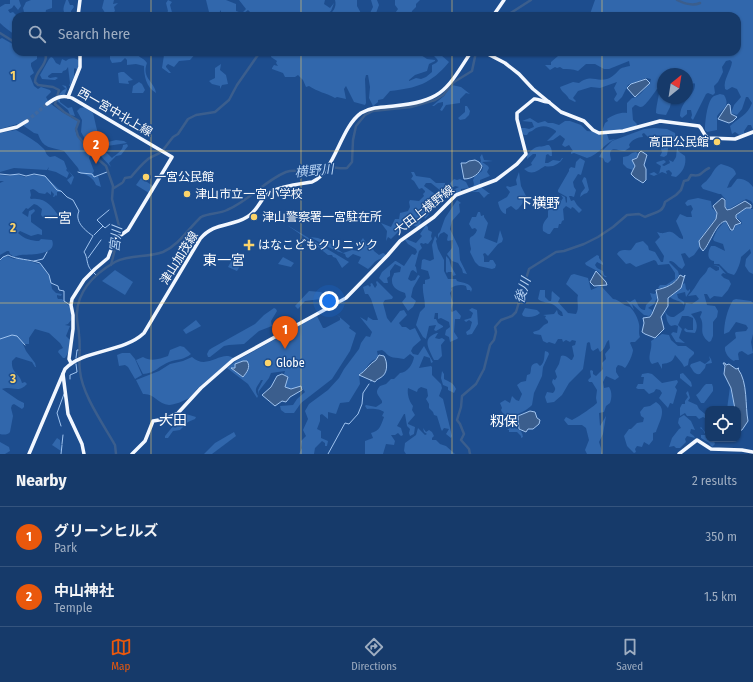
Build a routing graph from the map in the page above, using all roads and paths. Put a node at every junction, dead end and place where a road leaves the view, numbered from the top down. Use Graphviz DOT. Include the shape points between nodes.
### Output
graph roads {
  1 [pos="80,0"];
  2 [pos="504,0"];
  3 [pos="78,12"];
  4 [pos="496,12"];
  5 [pos="80,56"];
  6 [pos="468,56"];
  7 [pos="491,56"];
  8 [pos="68,97"];
  9 [pos="549,102"];
  10 [pos="47,104"];
  11 [pos="27,121"];
  12 [pos="0,131"];
  13 [pos="753,132"];
  14 [pos="73,362"];
  15 [pos="61,382"];
  16 [pos="753,452"];
  17 [pos="29,454"];
  18 [pos="84,454"];
  19 [pos="132,454"];
  20 [pos="679,454"];
  1 -- 3 [label="main road"];
  2 -- 4 [label="main road"];
  5 -- 8 [label="main road" via="80,68"];
  6 -- 14 [label="main road, 津山加茂線" via="453,80 440,94 416,103 374,108 358,116 321,176 315,180 270,192 247,218 208,231 200,239 144,333 131,342"];
  7 -- 9 [label="main road" via="519,74"];
  8 -- 10 [label="main road, 西一宮中北上線" via="61,96"];
  8 -- 14 [label="main road, 西一宮中北上線" via="172,157 128,230 116,236 108,258 84,280 72,299 73,329 69,358"];
  9 -- 13 [label="main road" via="564,114 584,121 599,133 623,131 664,121 699,126 708,138 735,139"];
  9 -- 19 [label="main road, 大田上横野線" via="534,99 517,113 526,154 517,164 496,180 457,194 434,217 400,242 346,298 232,361 201,388 178,413 153,421 145,441"];
  11 -- 12 [label="main road" via="17,127"];
  14 -- 15 [label="main road" via="63,373"];
  15 -- 17 [label="main road"];
  15 -- 18 [label="main road" via="68,414"];
  16 -- 20 [label="main road" via="708,448 697,440"];
}
